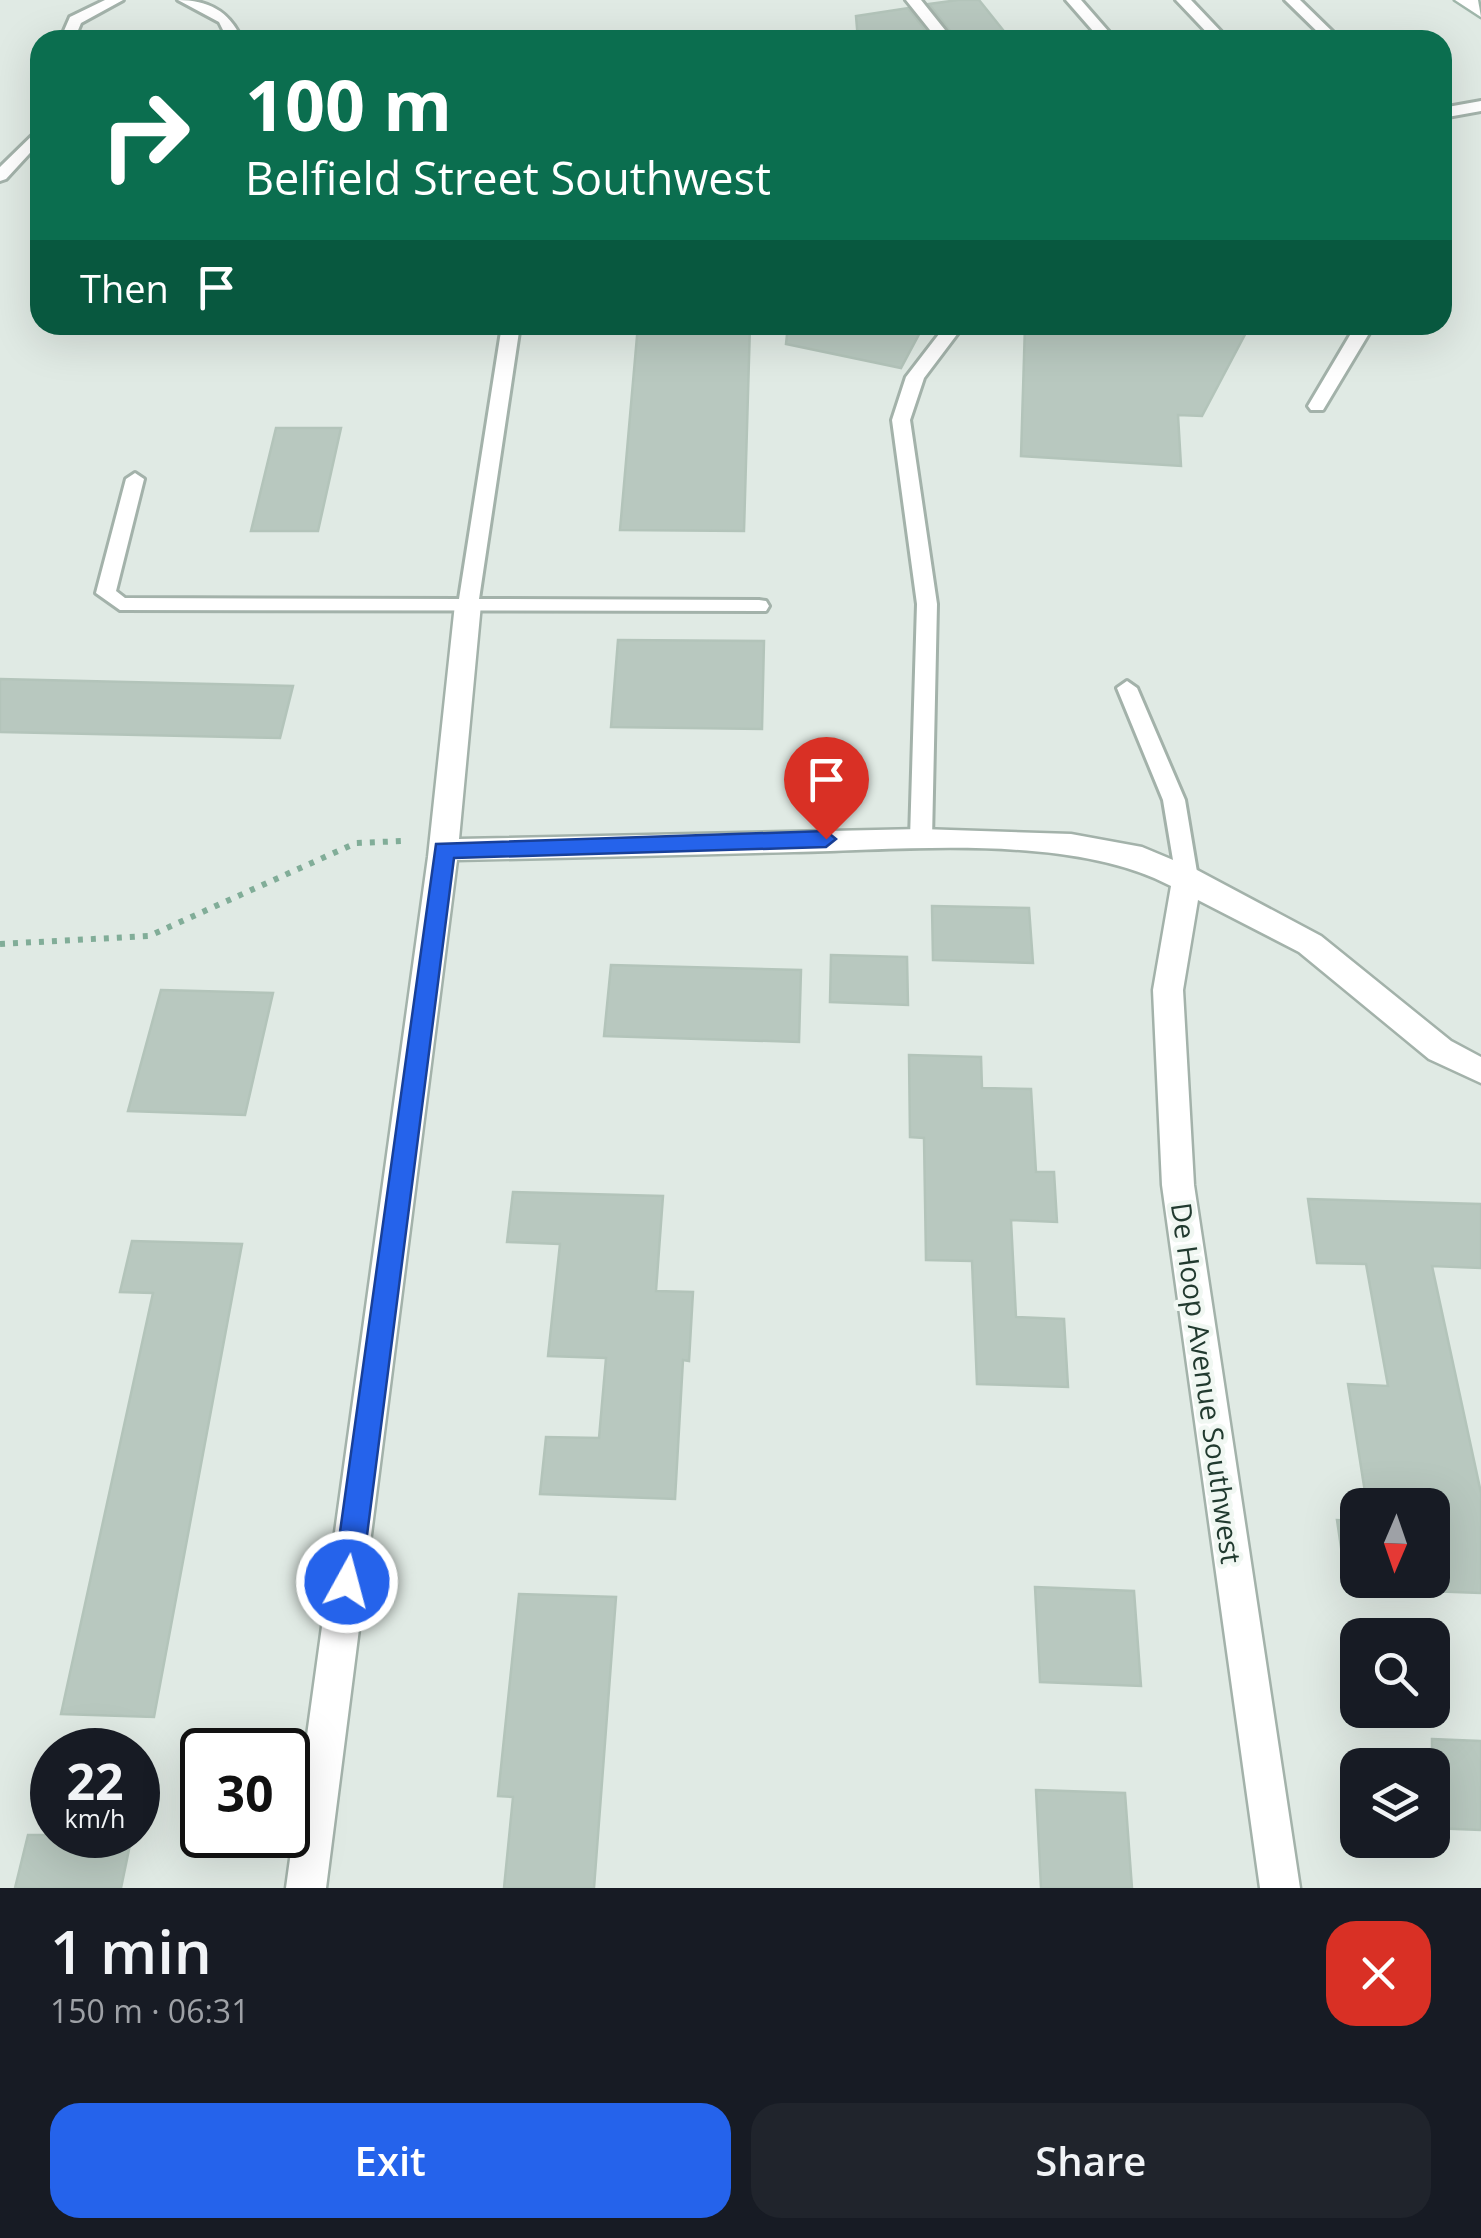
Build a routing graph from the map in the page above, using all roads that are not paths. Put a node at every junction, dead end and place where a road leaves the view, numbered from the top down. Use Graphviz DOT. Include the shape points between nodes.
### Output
graph roads {
  1 [pos="116,0"];
  2 [pos="185,0"];
  3 [pos="913,0"];
  4 [pos="1073,0"];
  5 [pos="1183,0"];
  6 [pos="1292,0"];
  7 [pos="1466,0"];
  8 [pos="1481,11"];
  9 [pos="72,30"];
  10 [pos="230,30"];
  11 [pos="938,30"];
  12 [pos="1100,30"];
  13 [pos="1212,30"];
  14 [pos="1324,30"];
  15 [pos="1481,106"];
  16 [pos="1452,111"];
  17 [pos="30,144"];
  18 [pos="0,176"];
  19 [pos="508,335"];
  20 [pos="947,335"];
  21 [pos="1359,335"];
  22 [pos="1317,406"];
  23 [pos="135,479"];
  24 [pos="468,604"];
  25 [pos="758,606"];
  26 [pos="1127,688"];
  27 [pos="921,839"];
  28 [pos="444,850"];
  29 [pos="1187,878"];
  30 [pos="1481,1071"];
  31 [pos="306,1888"];
  32 [pos="1280,1888"];
  1 -- 9 [label="lane" via="75,20"];
  2 -- 10 [label="lane" via="225,19"];
  3 -- 11 [label="lane"];
  4 -- 12 [label="lane"];
  5 -- 13 [label="lane"];
  6 -- 14 [label="lane"];
  7 -- 8 [label="street"];
  15 -- 16 [label="lane"];
  17 -- 18 [label="lane"];
  19 -- 24 [label="lane"];
  20 -- 27 [label="lane" via="915,377 900,420 927,604"];
  21 -- 22 [label="lane"];
  23 -- 24 [label="lane" via="106,593 120,604"];
  24 -- 25 [label="lane"];
  24 -- 28 [label="street"];
  26 -- 29 [label="lane" via="1174,800"];
  27 -- 28 [label="street"];
  27 -- 29 [label="street" via="1072,844 1142,858"];
  28 -- 31 [label="street"];
  29 -- 30 [label="street" via="1310,944 1440,1050"];
  29 -- 32 [label="street, De Hoop Avenue Southwest" via="1168,990 1178,1185"];
}
